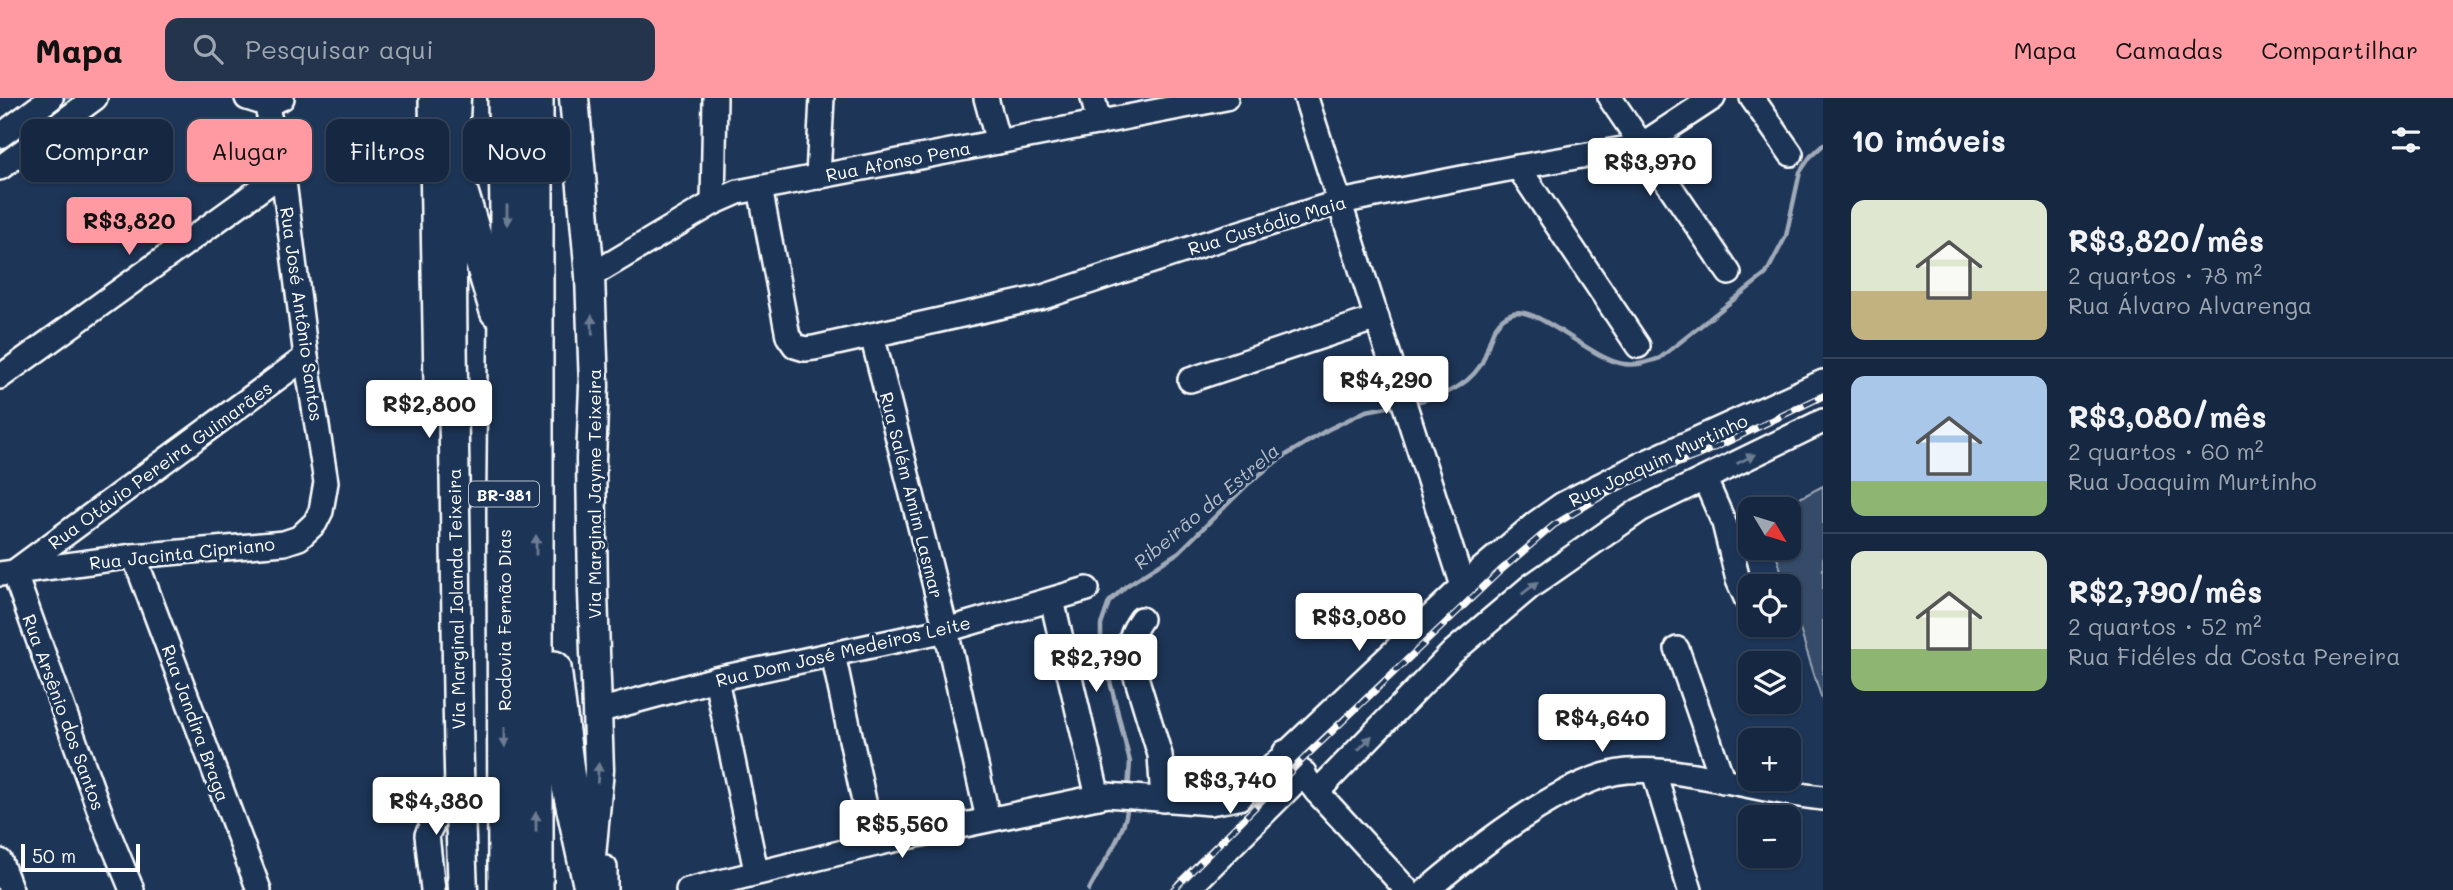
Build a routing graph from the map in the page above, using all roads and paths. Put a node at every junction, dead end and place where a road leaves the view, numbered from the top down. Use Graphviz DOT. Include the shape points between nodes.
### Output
graph roads {
  1 [pos="51,98"];
  2 [pos="95,98"];
  3 [pos="432,98"];
  4 [pos="456,98"];
  5 [pos="505,98"];
  6 [pos="536,98"];
  7 [pos="548,98"];
  8 [pos="574,98"];
  9 [pos="715,98"];
  10 [pos="822,98"];
  11 [pos="986,98"];
  12 [pos="1093,98"];
  13 [pos="1226,98"];
  14 [pos="1306,98"];
  15 [pos="1610,98"];
  16 [pos="1713,98"];
  17 [pos="1752,98"];
  18 [pos="265,100"];
  19 [pos="270,119"];
  20 [pos="536,119"];
  21 [pos="542,119"];
  22 [pos="1099,122"];
  23 [pos="0,136"];
  24 [pos="998,142"];
  25 [pos="1640,146"];
  26 [pos="1791,154"];
  27 [pos="453,166"];
  28 [pos="1518,167"];
  29 [pos="0,168"];
  30 [pos="818,177"];
  31 [pos="271,182"];
  32 [pos="284,182"];
  33 [pos="537,182"];
  34 [pos="760,188"];
  35 [pos="1340,202"];
  36 [pos="713,203"];
  37 [pos="1728,273"];
  38 [pos="590,276"];
  39 [pos="1377,318"];
  40 [pos="872,335"];
  41 [pos="506,343"];
  42 [pos="1638,346"];
  43 [pos="306,358"];
  44 [pos="0,377"];
  45 [pos="1190,380"];
  46 [pos="1823,382"];
  47 [pos="436,384"];
  48 [pos="1823,421"];
  49 [pos="1705,480"];
  50 [pos="326,482"];
  51 [pos="134,556"];
  52 [pos="7,573"];
  53 [pos="1738,580"];
  54 [pos="1463,586"];
  55 [pos="1087,589"];
  56 [pos="536,593"];
  57 [pos="1052,600"];
  58 [pos="1141,619"];
  59 [pos="946,630"];
  60 [pos="1677,649"];
  61 [pos="833,654"];
  62 [pos="716,679"];
  63 [pos="598,711"];
  64 [pos="1285,752"];
  65 [pos="1654,772"];
  66 [pos="1304,773"];
  67 [pos="1723,781"];
  68 [pos="458,782"];
  69 [pos="1317,792"];
  70 [pos="1102,796"];
  71 [pos="1823,798"];
  72 [pos="1153,799"];
  73 [pos="988,819"];
  74 [pos="873,845"];
  75 [pos="0,861"];
  76 [pos="757,872"];
  77 [pos="597,882"];
  78 [pos="11,890"];
  79 [pos="132,890"];
  80 [pos="258,890"];
  81 [pos="433,890"];
  82 [pos="463,890"];
  83 [pos="505,890"];
  84 [pos="536,890"];
  85 [pos="688,890"];
  86 [pos="1187,890"];
  87 [pos="1408,890"];
  88 [pos="1427,890"];
  89 [pos="1690,890"];
  1 -- 23 [label="street"];
  2 -- 29 [label="street"];
  3 -- 47 [label="street"];
  4 -- 27 [label="main road, Via Marginal Iolanda Teixeira"];
  5 -- 41 [label="highway, Rodovia Fernão Dias / BR-381, one-way"];
  6 -- 20 [label="highway, Rodovia Fernão Dias / BR-381"];
  7 -- 21 [label="highway"];
  8 -- 38 [label="main road, Via Marginal Jayme Teixeira"];
  9 -- 36 [label="street"];
  10 -- 30 [label="street"];
  11 -- 24 [label="street"];
  12 -- 22 [label="street"];
  13 -- 22 [label="street, Rua Afonso Pena"];
  14 -- 35 [label="street"];
  15 -- 25 [label="street"];
  16 -- 25 [label="street, Rua Custódio Maia"];
  17 -- 26 [label="street"];
  18 -- 19 [label="street, Rua José Antônio Santos"];
  22 -- 24 [label="street, Rua Afonso Pena"];
  24 -- 30 [label="street, Rua Afonso Pena"];
  25 -- 28 [label="street, Rua Custódio Maia"];
  25 -- 37 [label="street"];
  27 -- 41 [label="highway"];
  27 -- 68 [label="main road, Via Marginal Iolanda Teixeira"];
  28 -- 35 [label="street, Rua Custódio Maia"];
  28 -- 42 [label="street"];
  30 -- 34 [label="street, Rua Afonso Pena"];
  31 -- 44 [label="street"];
  32 -- 43 [label="street, Rua José Antônio Santos"];
  56 -- 33 [label="highway, Rodovia Fernão Dias / BR-381, one-way"];
  34 -- 36 [label="street, Rua Afonso Pena"];
  34 -- 40 [label="street, Rua Custódio Maia" via="788,336 795,346 814,348"];
  35 -- 39 [label="street"];
  35 -- 40 [label="street, Rua Custódio Maia" via="1043,297"];
  36 -- 38 [label="street, Rua Afonso Pena"];
  63 -- 38 [label="main road, Via Marginal Jayme Teixeira, one-way"];
  39 -- 45 [label="street"];
  39 -- 54 [label="street"];
  40 -- 59 [label="street, Rua Salém Amim Lasmar"];
  41 -- 83 [label="highway, Rodovia Fernão Dias / BR-381, one-way"];
  43 -- 50 [label="street, Rua José Antônio Santos"];
  43 -- 52 [label="street, Rua Otávio Pereira Guimarães"];
  46 -- 54 [label="street, Rua Joaquim Murtinho" via="1640,464 1563,504"];
  49 -- 48 [label="street, Rua Joaquim Murtinho, one-way"];
  49 -- 53 [label="street" via="1724,523"];
  69 -- 49 [label="street, Rua Joaquim Murtinho, one-way" via="1453,652 1531,586 1640,510"];
  50 -- 51 [label="street, Rua Jacinta Cipriano" via="315,523 292,541"];
  51 -- 52 [label="street, Rua Jacinta Cipriano"];
  51 -- 80 [label="street, Rua Jandira Braga"];
  52 -- 79 [label="street, Rua Arsênio dos Santos"];
  54 -- 64 [label="street, Rua Joaquim Murtinho"];
  55 -- 57 [label="street, Rua Dom José Medeiros Leite"];
  56 -- 77 [label="highway" via="554,667 569,787"];
  84 -- 56 [label="highway, Rodovia Fernão Dias / BR-381, one-way"];
  57 -- 59 [label="street, Rua Dom José Medeiros Leite"];
  57 -- 70 [label="street"];
  58 -- 72 [label="street" via="1133,630 1129,657 1160,755"];
  59 -- 61 [label="street, Rua Dom José Medeiros Leite"];
  59 -- 73 [label="street, Rua Salém Amim Lasmar"];
  60 -- 67 [label="street"];
  61 -- 62 [label="street, Rua Dom José Medeiros Leite"];
  61 -- 74 [label="street"];
  62 -- 63 [label="street, Rua Dom José Medeiros Leite"];
  62 -- 76 [label="street"];
  77 -- 63 [label="main road, Via Marginal Jayme Teixeira, one-way" via="593,813 599,770"];
  64 -- 66 [label="street"];
  64 -- 72 [label="street, Rua Joaquim Murtinho" via="1239,798 1210,803"];
  65 -- 67 [label="street"];
  65 -- 88 [label="street" via="1604,776 1566,793 1514,823"];
  65 -- 89 [label="street"];
  66 -- 69 [label="street"];
  66 -- 86 [label="street"];
  67 -- 71 [label="street"];
  68 -- 81 [label="street" via="427,835"];
  68 -- 82 [label="main road, Via Marginal Iolanda Teixeira"];
  69 -- 87 [label="street"];
  70 -- 72 [label="street, Rua Joaquim Murtinho"];
  70 -- 73 [label="street, Rua Joaquim Murtinho"];
  73 -- 74 [label="street, Rua Joaquim Murtinho"];
  74 -- 76 [label="street, Rua Joaquim Murtinho"];
  75 -- 78 [label="street"];
  76 -- 85 [label="street, Rua Joaquim Murtinho"];
}
